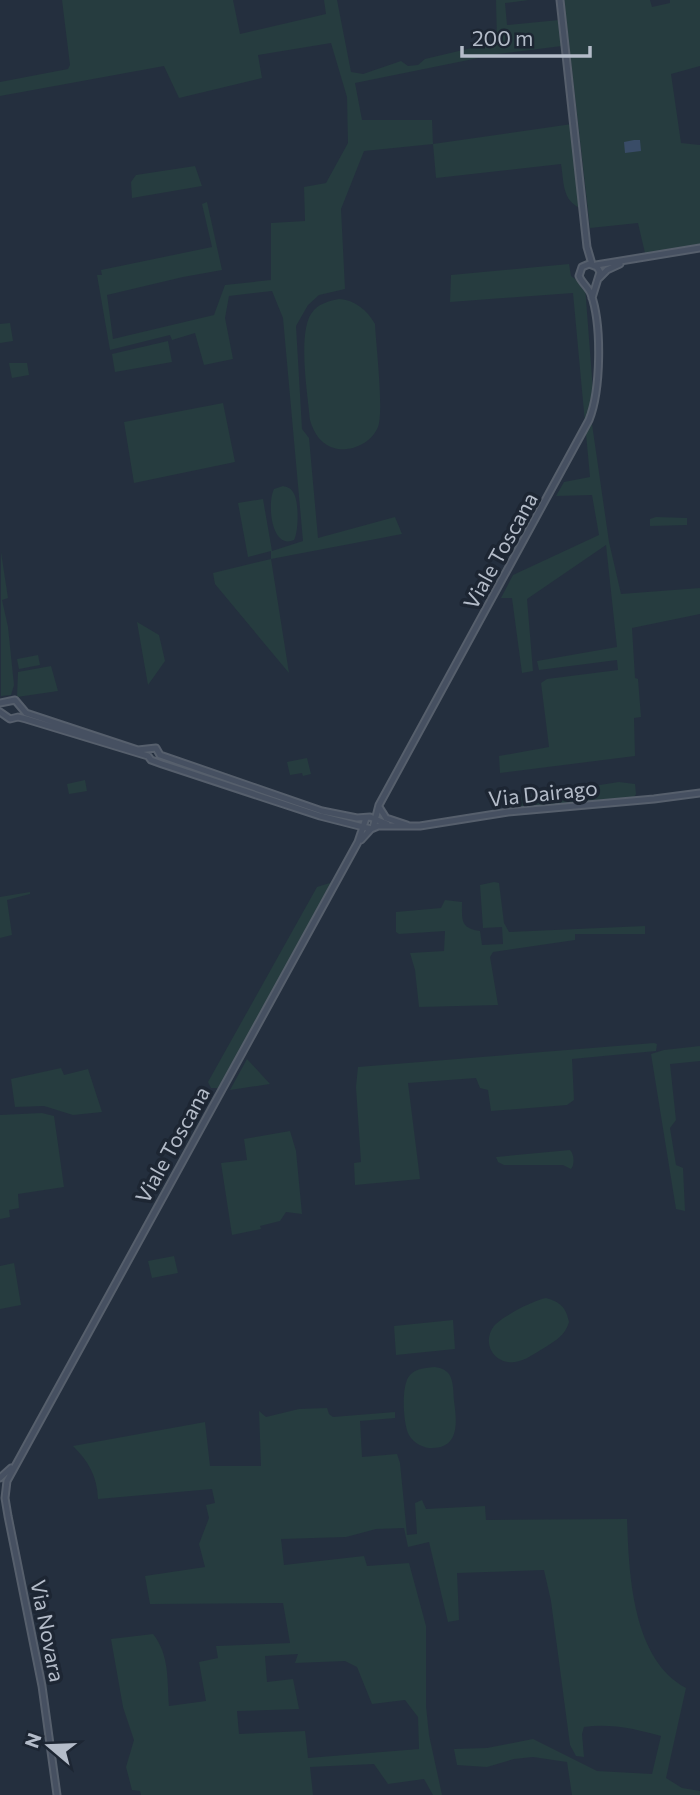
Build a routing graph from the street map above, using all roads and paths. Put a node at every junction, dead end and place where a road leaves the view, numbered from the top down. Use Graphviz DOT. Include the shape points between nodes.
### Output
graph roads {
  1 [pos="561,0"];
  2 [pos="587,247"];
  3 [pos="700,248"];
  4 [pos="629,260"];
  5 [pos="593,265"];
  6 [pos="582,267"];
  7 [pos="598,280"];
  8 [pos="584,283"];
  9 [pos="592,298"];
  10 [pos="2,703"];
  11 [pos="22,710"];
  12 [pos="2,714"];
  13 [pos="18,717"];
  14 [pos="160,755"];
  15 [pos="150,756"];
  16 [pos="700,793"];
  17 [pos="379,805"];
  18 [pos="369,818"];
  19 [pos="390,825"];
  20 [pos="370,827"];
  21 [pos="414,827"];
  22 [pos="16,1463"];
  23 [pos="0,1480"];
  24 [pos="6,1490"];
  25 [pos="0,1498"];
  26 [pos="0,1503"];
  27 [pos="8,1516"];
  28 [pos="57,1795"];
  1 -- 2 [label="street, Viale Toscana"];
  2 -- 5 [label="street, Viale Toscana"];
  2 -- 6 [label="street, Viale Toscana"];
  3 -- 4 [label="street"];
  4 -- 5 [label="street"];
  4 -- 7 [label="street" via="607,270"];
  5 -- 6 [label="street"];
  5 -- 7 [label="street, Viale Toscana" via="599,269"];
  6 -- 8 [label="street, Viale Toscana" via="579,276"];
  7 -- 8 [label="street"];
  7 -- 9 [label="street, Viale Toscana"];
  8 -- 9 [label="street, Viale Toscana"];
  9 -- 17 [label="street, Viale Toscana" via="599,375 588,423"];
  10 -- 11 [label="street" via="15,700"];
  10 -- 12 [label="street"];
  11 -- 13 [label="street"];
  11 -- 15 [label="street"];
  12 -- 13 [label="street"];
  13 -- 15 [label="street"];
  14 -- 15 [label="street" via="157,760"];
  14 -- 15 [label="street" via="156,748"];
  14 -- 18 [label="street" via="324,811"];
  15 -- 20 [label="street" via="320,816"];
  16 -- 21 [label="street, Via Dairago" via="508,812"];
  17 -- 18 [label="street, Viale Toscana"];
  17 -- 21 [label="street" via="386,818"];
  18 -- 19 [label="street"];
  18 -- 20 [label="street" via="376,824"];
  18 -- 20 [label="street" via="363,821"];
  19 -- 20 [label="street"];
  19 -- 21 [label="street, Via Dairago"];
  20 -- 22 [label="street, Viale Toscana"];
  22 -- 23 [label="street, Viale Toscana"];
  22 -- 24 [label="street, Viale Toscana"];
  23 -- 24 [label="street"];
  24 -- 25 [label="street"];
  24 -- 27 [label="street, Via Novara"];
  26 -- 27 [label="street, Via Novara"];
  27 -- 28 [label="street, Via Novara" via="42,1686"];
}
